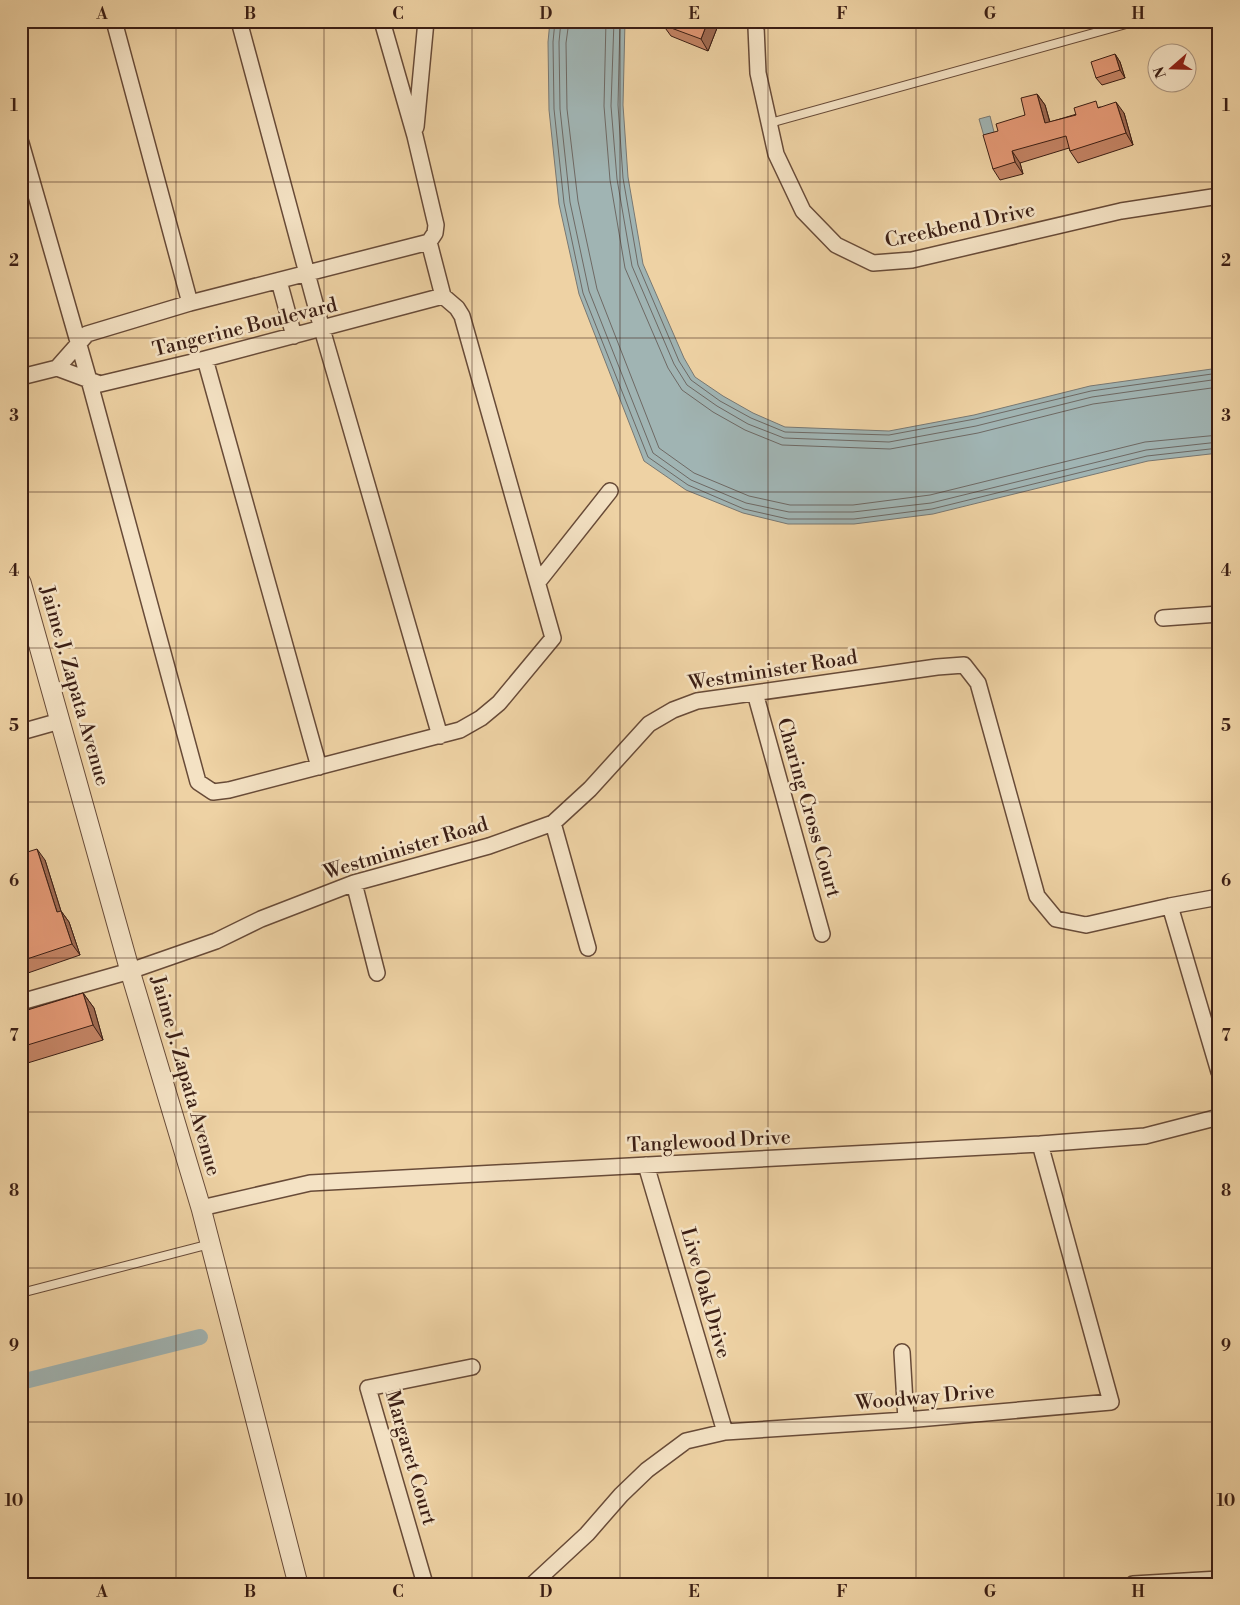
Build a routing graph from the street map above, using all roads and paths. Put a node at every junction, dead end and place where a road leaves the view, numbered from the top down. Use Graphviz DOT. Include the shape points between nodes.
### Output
graph roads {
  1 [pos="114,21"];
  2 [pos="239,21"];
  3 [pos="382,21"];
  4 [pos="426,21"];
  5 [pos="760,21"];
  6 [pos="1137,21"];
  7 [pos="770,123"];
  8 [pos="415,136"];
  9 [pos="21,143"];
  10 [pos="1219,196"];
  11 [pos="428,242"];
  12 [pos="308,274"];
  13 [pos="280,281"];
  14 [pos="443,296"];
  15 [pos="190,303"];
  16 [pos="322,329"];
  17 [pos="294,336"];
  18 [pos="78,342"];
  19 [pos="205,359"];
  20 [pos="57,368"];
  21 [pos="21,377"];
  22 [pos="89,380"];
  23 [pos="610,491"];
  24 [pos="21,582"];
  25 [pos="538,582"];
  26 [pos="1219,614"];
  27 [pos="1162,618"];
  28 [pos="755,693"];
  29 [pos="60,721"];
  30 [pos="21,732"];
  31 [pos="440,736"];
  32 [pos="319,767"];
  33 [pos="553,823"];
  34 [pos="354,883"];
  35 [pos="1219,897"];
  36 [pos="1170,906"];
  37 [pos="822,934"];
  38 [pos="588,948"];
  39 [pos="130,970"];
  40 [pos="377,973"];
  41 [pos="21,1002"];
  42 [pos="1219,1072"];
  43 [pos="1219,1117"];
  44 [pos="1040,1144"];
  45 [pos="646,1165"];
  46 [pos="200,1208"];
  47 [pos="210,1244"];
  48 [pos="21,1293"];
  49 [pos="902,1352"];
  50 [pos="472,1367"];
  51 [pos="906,1420"];
  52 [pos="725,1432"];
  53 [pos="1219,1579"];
  54 [pos="298,1584"];
  55 [pos="425,1584"];
  56 [pos="533,1584"];
  57 [pos="1133,1584"];
  1 -- 15 [label="street"];
  2 -- 12 [label="street"];
  3 -- 8 [label="street"];
  4 -- 8 [label="street"];
  5 -- 7 [label="street, Creekbend Drive" via="756,28 758,73"];
  6 -- 7 [label="lane"];
  7 -- 10 [label="street, Creekbend Drive" via="776,154 802,211 836,245 873,263 912,260 1121,211"];
  8 -- 11 [label="street" via="436,225 435,234"];
  9 -- 18 [label="street"];
  11 -- 12 [label="street, Tangerine Boulevard"];
  11 -- 14 [label="street"];
  12 -- 13 [label="street, Tangerine Boulevard"];
  12 -- 16 [label="street"];
  13 -- 15 [label="street, Tangerine Boulevard"];
  13 -- 17 [label="street"];
  14 -- 16 [label="street, Tangerine Boulevard"];
  14 -- 25 [label="street" via="462,316"];
  15 -- 18 [label="street, Tangerine Boulevard" via="87,334"];
  16 -- 17 [label="street, Tangerine Boulevard"];
  16 -- 31 [label="street"];
  17 -- 19 [label="street, Tangerine Boulevard"];
  18 -- 20 [label="street, Tangerine Boulevard"];
  18 -- 22 [label="street"];
  19 -- 22 [label="street, Tangerine Boulevard" via="100,384"];
  19 -- 32 [label="street"];
  20 -- 21 [label="street"];
  20 -- 22 [label="street, Tangerine Boulevard"];
  22 -- 32 [label="street" via="198,782 213,792"];
  23 -- 25 [label="street"];
  24 -- 29 [label="street, Jaime J. Zapata Avenue"];
  25 -- 31 [label="street" via="553,638 499,703 460,730"];
  26 -- 27 [label="street"];
  28 -- 33 [label="street, Westminister Road" via="697,701 649,724"];
  28 -- 36 [label="street, Westminister Road" via="937,666 964,665 978,683 1037,896 1056,919 1086,925"];
  28 -- 37 [label="street, Charing Cross Court"];
  29 -- 30 [label="street"];
  29 -- 39 [label="street, Jaime J. Zapata Avenue"];
  31 -- 32 [label="street"];
  33 -- 34 [label="street, Westminister Road" via="489,846"];
  33 -- 38 [label="street"];
  34 -- 39 [label="street, Westminister Road" via="261,918 216,942"];
  34 -- 40 [label="street"];
  35 -- 36 [label="street, Westminister Road"];
  36 -- 42 [label="street"];
  39 -- 41 [label="street, Westminister Road"];
  39 -- 46 [label="street, Jaime J. Zapata Avenue"];
  43 -- 44 [label="street, Tanglewood Drive" via="1145,1136"];
  44 -- 45 [label="street, Tanglewood Drive"];
  44 -- 51 [label="street, Woodway Drive" via="1111,1402"];
  45 -- 46 [label="street, Tanglewood Drive" via="310,1183"];
  45 -- 52 [label="street, Live Oak Drive"];
  46 -- 47 [label="street, Jaime J. Zapata Avenue"];
  47 -- 48 [label="lane"];
  47 -- 54 [label="street, Jaime J. Zapata Avenue"];
  49 -- 51 [label="street"];
  50 -- 55 [label="street, Margaret Court" via="368,1388"];
  51 -- 52 [label="street, Woodway Drive"];
  52 -- 56 [label="street, Woodway Drive" via="686,1441 647,1470 587,1534"];
  53 -- 57 [label="street"];
}
